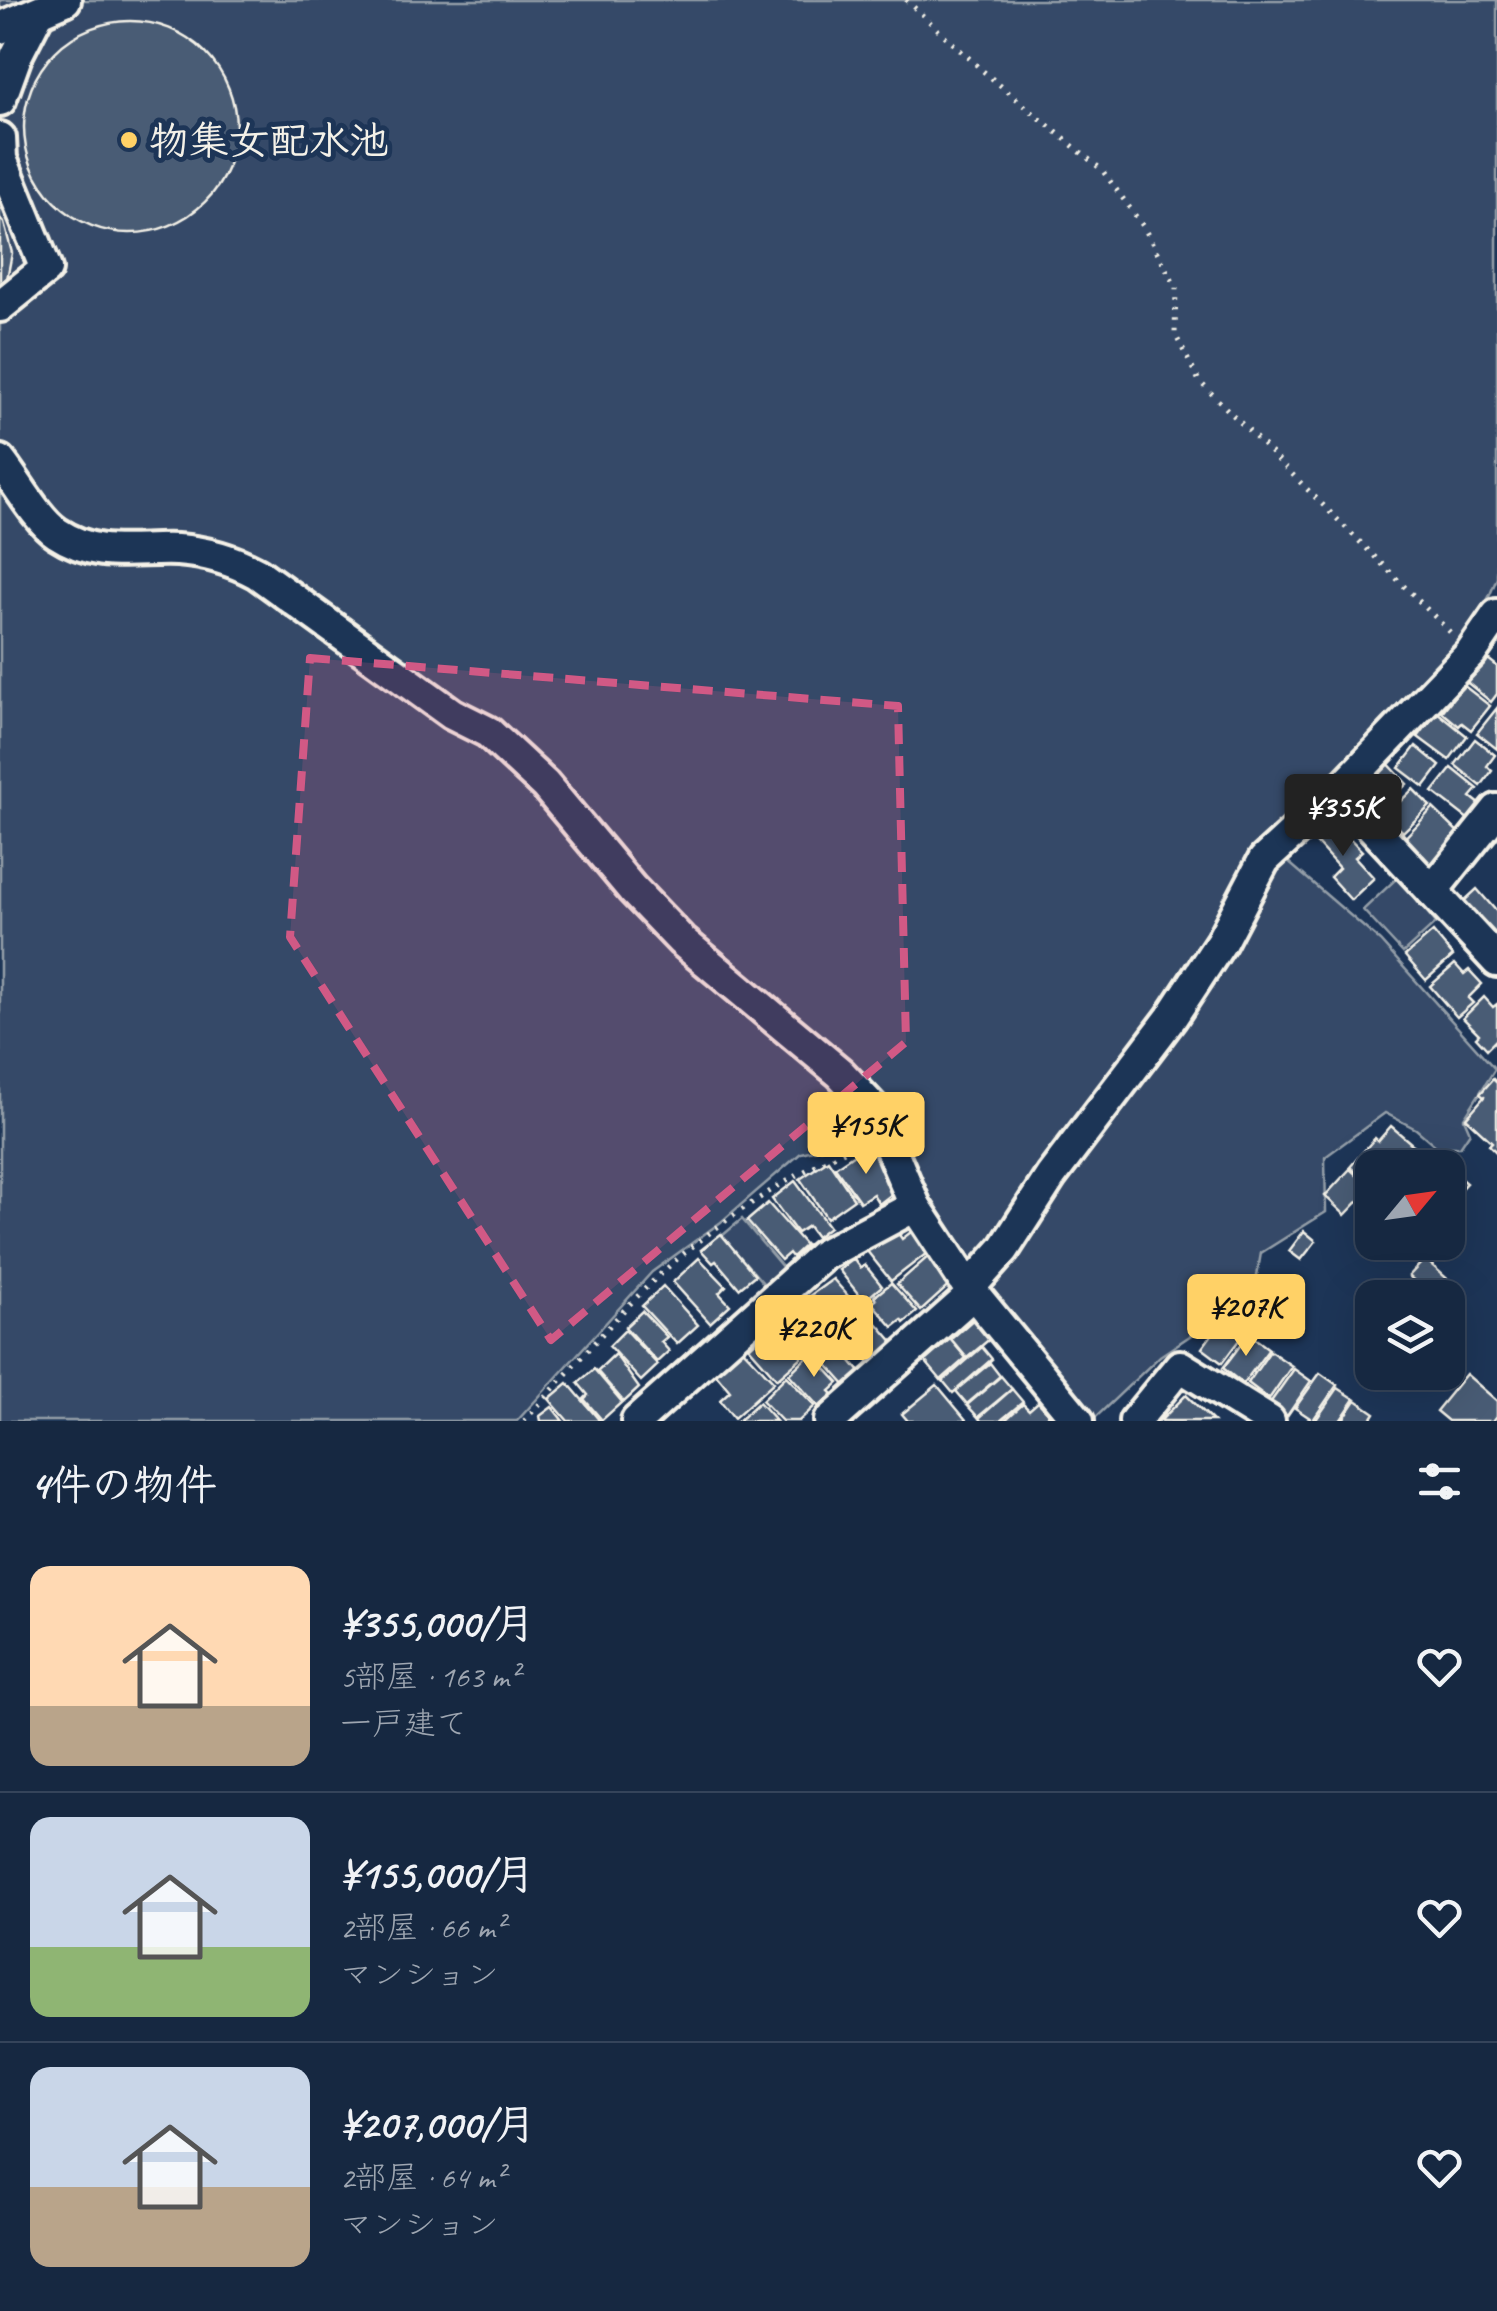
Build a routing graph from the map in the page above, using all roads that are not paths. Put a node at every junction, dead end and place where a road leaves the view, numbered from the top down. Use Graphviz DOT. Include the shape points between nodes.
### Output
graph roads {
  1 [pos="32,20"];
  2 [pos="0,100"];
  3 [pos="0,138"];
  4 [pos="0,306"];
  5 [pos="0,462"];
  6 [pos="1497,615"];
  7 [pos="1339,791"];
  8 [pos="1497,810"];
  9 [pos="1432,892"];
  10 [pos="1497,961"];
  11 [pos="915,1206"];
  12 [pos="972,1290"];
  13 [pos="851,1414"];
  14 [pos="643,1419"];
  15 [pos="1078,1421"];
  16 [pos="1134,1421"];
  17 [pos="1268,1421"];
  1 -- 2 [label="street"];
  3 -- 4 [label="street" via="1,159 46,269"];
  5 -- 11 [label="street" via="55,532 124,554 225,556 258,572 452,714 488,732 545,785 682,941 874,1109"];
  6 -- 7 [label="street" via="1471,653"];
  7 -- 9 [label="street"];
  7 -- 12 [label="street" via="1264,860 1222,942"];
  8 -- 9 [label="street"];
  9 -- 10 [label="street"];
  11 -- 12 [label="street"];
  11 -- 14 [label="street" via="822,1254"];
  12 -- 13 [label="street"];
  12 -- 15 [label="street"];
  16 -- 17 [label="street" via="1180,1366"];
}
